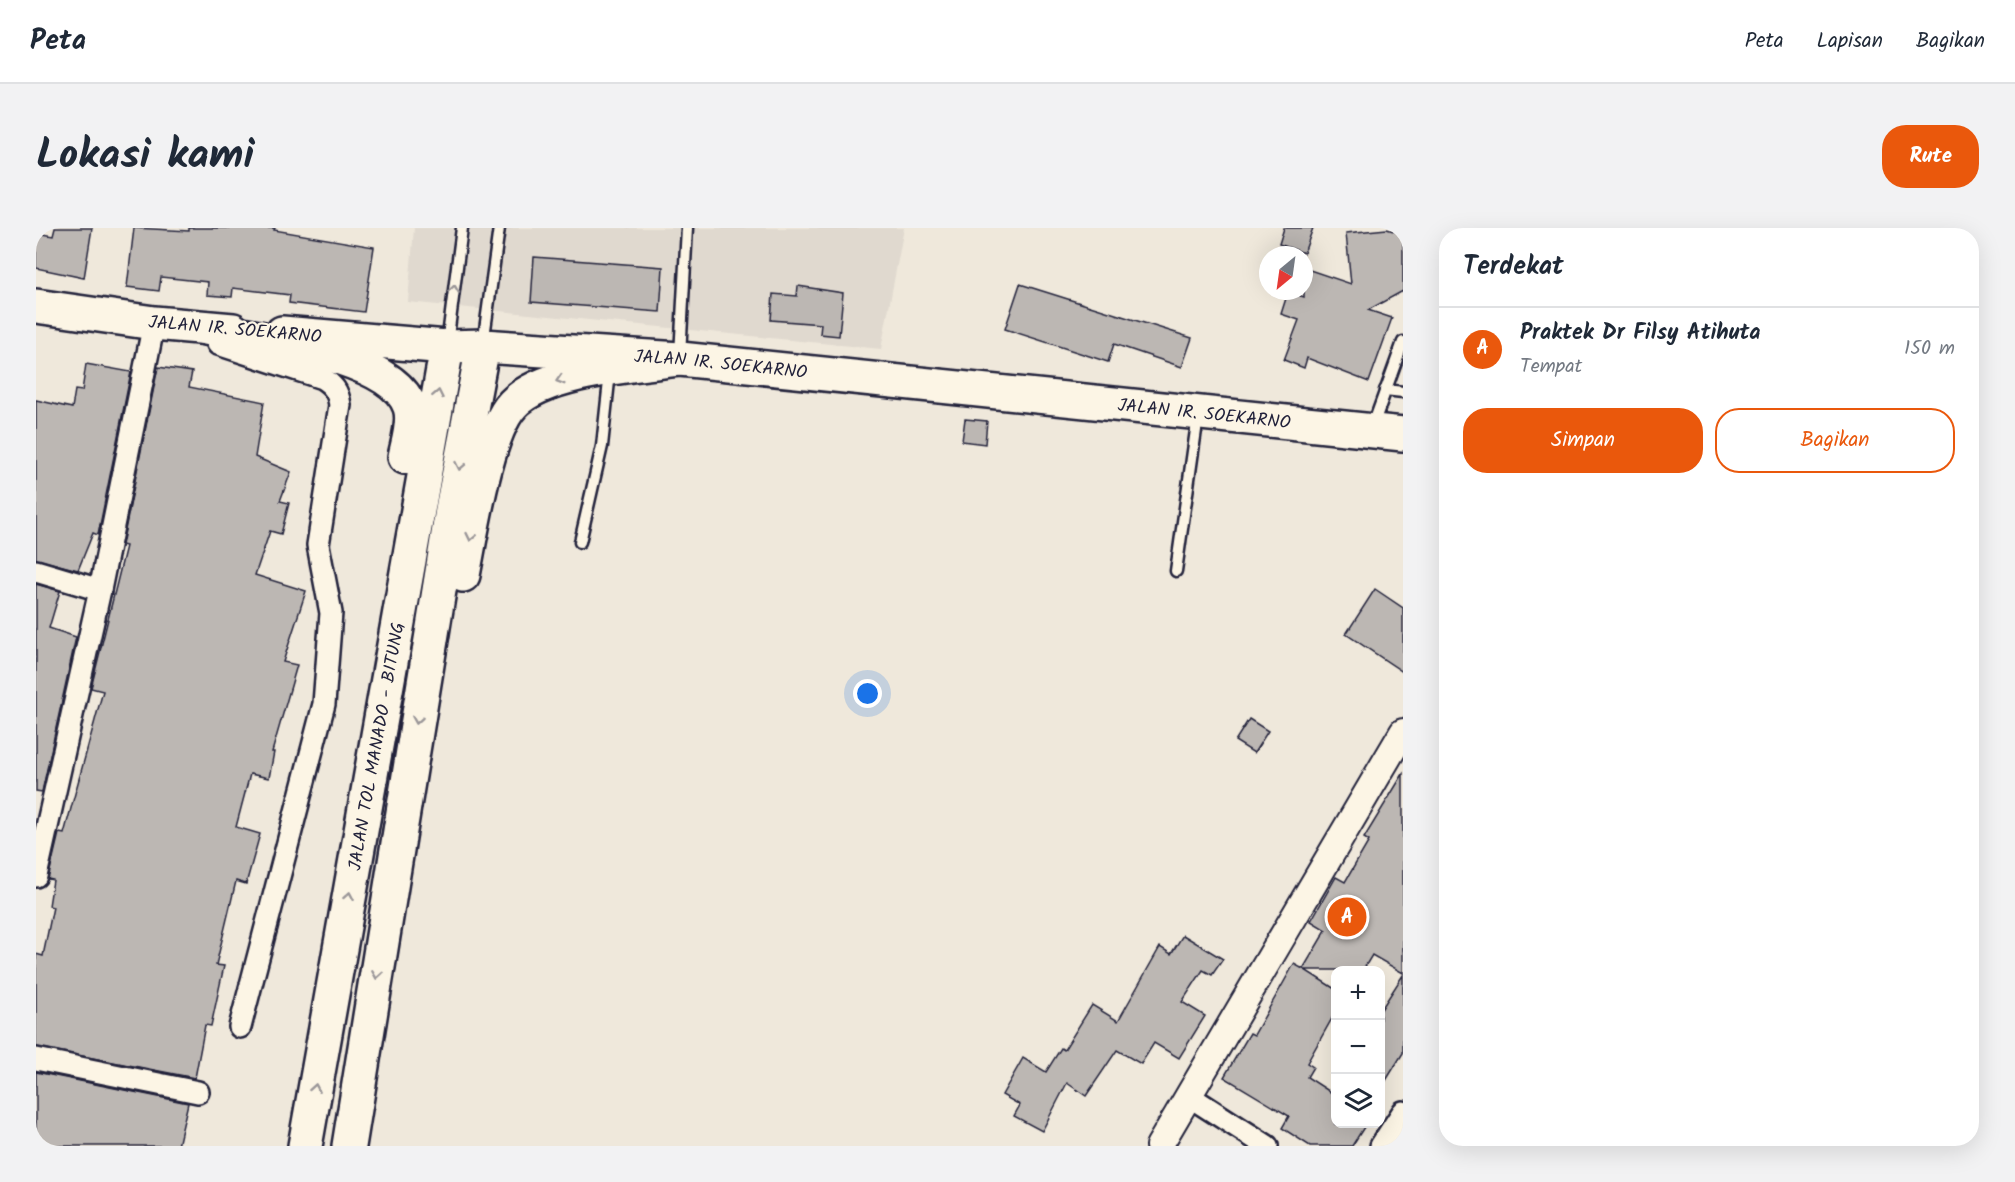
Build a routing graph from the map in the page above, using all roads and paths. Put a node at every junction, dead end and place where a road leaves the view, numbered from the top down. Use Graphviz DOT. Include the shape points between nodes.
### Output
graph roads {
  1 [pos="462,228"];
  2 [pos="499,228"];
  3 [pos="687,228"];
  4 [pos="36,306"];
  5 [pos="154,322"];
  6 [pos="205,328"];
  7 [pos="1403,342"];
  8 [pos="483,346"];
  9 [pos="447,347"];
  10 [pos="680,358"];
  11 [pos="610,369"];
  12 [pos="1385,390"];
  13 [pos="1403,392"];
  14 [pos="1199,413"];
  15 [pos="1371,431"];
  16 [pos="1403,434"];
  17 [pos="580,542"];
  18 [pos="36,571"];
  19 [pos="1176,571"];
  20 [pos="100,590"];
  21 [pos="389,664"];
  22 [pos="423,688"];
  23 [pos="1403,732"];
  24 [pos="36,876"];
  25 [pos="240,1027"];
  26 [pos="36,1059"];
  27 [pos="198,1092"];
  28 [pos="1189,1096"];
  29 [pos="1403,1112"];
  30 [pos="305,1146"];
  31 [pos="349,1146"];
  32 [pos="1159,1146"];
  33 [pos="1267,1146"];
  34 [pos="1381,1146"];
  9 -- 1 [label="lane, one-way"];
  2 -- 8 [label="lane"];
  3 -- 10 [label="lane"];
  4 -- 5 [label="highway, JALAN IR. SOEKARNO"];
  5 -- 6 [label="highway, JALAN IR. SOEKARNO"];
  5 -- 20 [label="street"];
  5 -- 25 [label="street" via="322,378 338,394 318,545 331,613 324,704"];
  6 -- 9 [label="highway, JALAN IR. SOEKARNO"];
  6 -- 21 [label="highway" via="347,359 382,374 402,392 410,408 411,424 387,561"];
  7 -- 12 [label="lane"];
  8 -- 9 [label="highway, JALAN IR. SOEKARNO"];
  8 -- 10 [label="highway, JALAN IR. SOEKARNO"];
  8 -- 22 [label="highway, JALAN TOL MANADO - BITUNG, one-way"];
  21 -- 9 [label="highway, JALAN TOL MANADO - BITUNG, one-way"];
  10 -- 11 [label="highway"];
  10 -- 14 [label="highway, JALAN IR. SOEKARNO"];
  11 -- 17 [label="lane" via="602,446"];
  11 -- 22 [label="highway, one-way" via="581,373 537,387 513,404 502,422 487,461 462,577"];
  12 -- 13 [label="lane"];
  12 -- 15 [label="lane"];
  14 -- 15 [label="highway, JALAN IR. SOEKARNO"];
  14 -- 19 [label="lane"];
  15 -- 16 [label="highway, JALAN IR. SOEKARNO"];
  18 -- 20 [label="street"];
  20 -- 24 [label="street"];
  30 -- 21 [label="highway, JALAN TOL MANADO - BITUNG, one-way"];
  22 -- 31 [label="highway, JALAN TOL MANADO - BITUNG, one-way"];
  23 -- 28 [label="street"];
  26 -- 27 [label="street"];
  28 -- 32 [label="street"];
  28 -- 33 [label="street"];
  29 -- 34 [label="street"];
}
